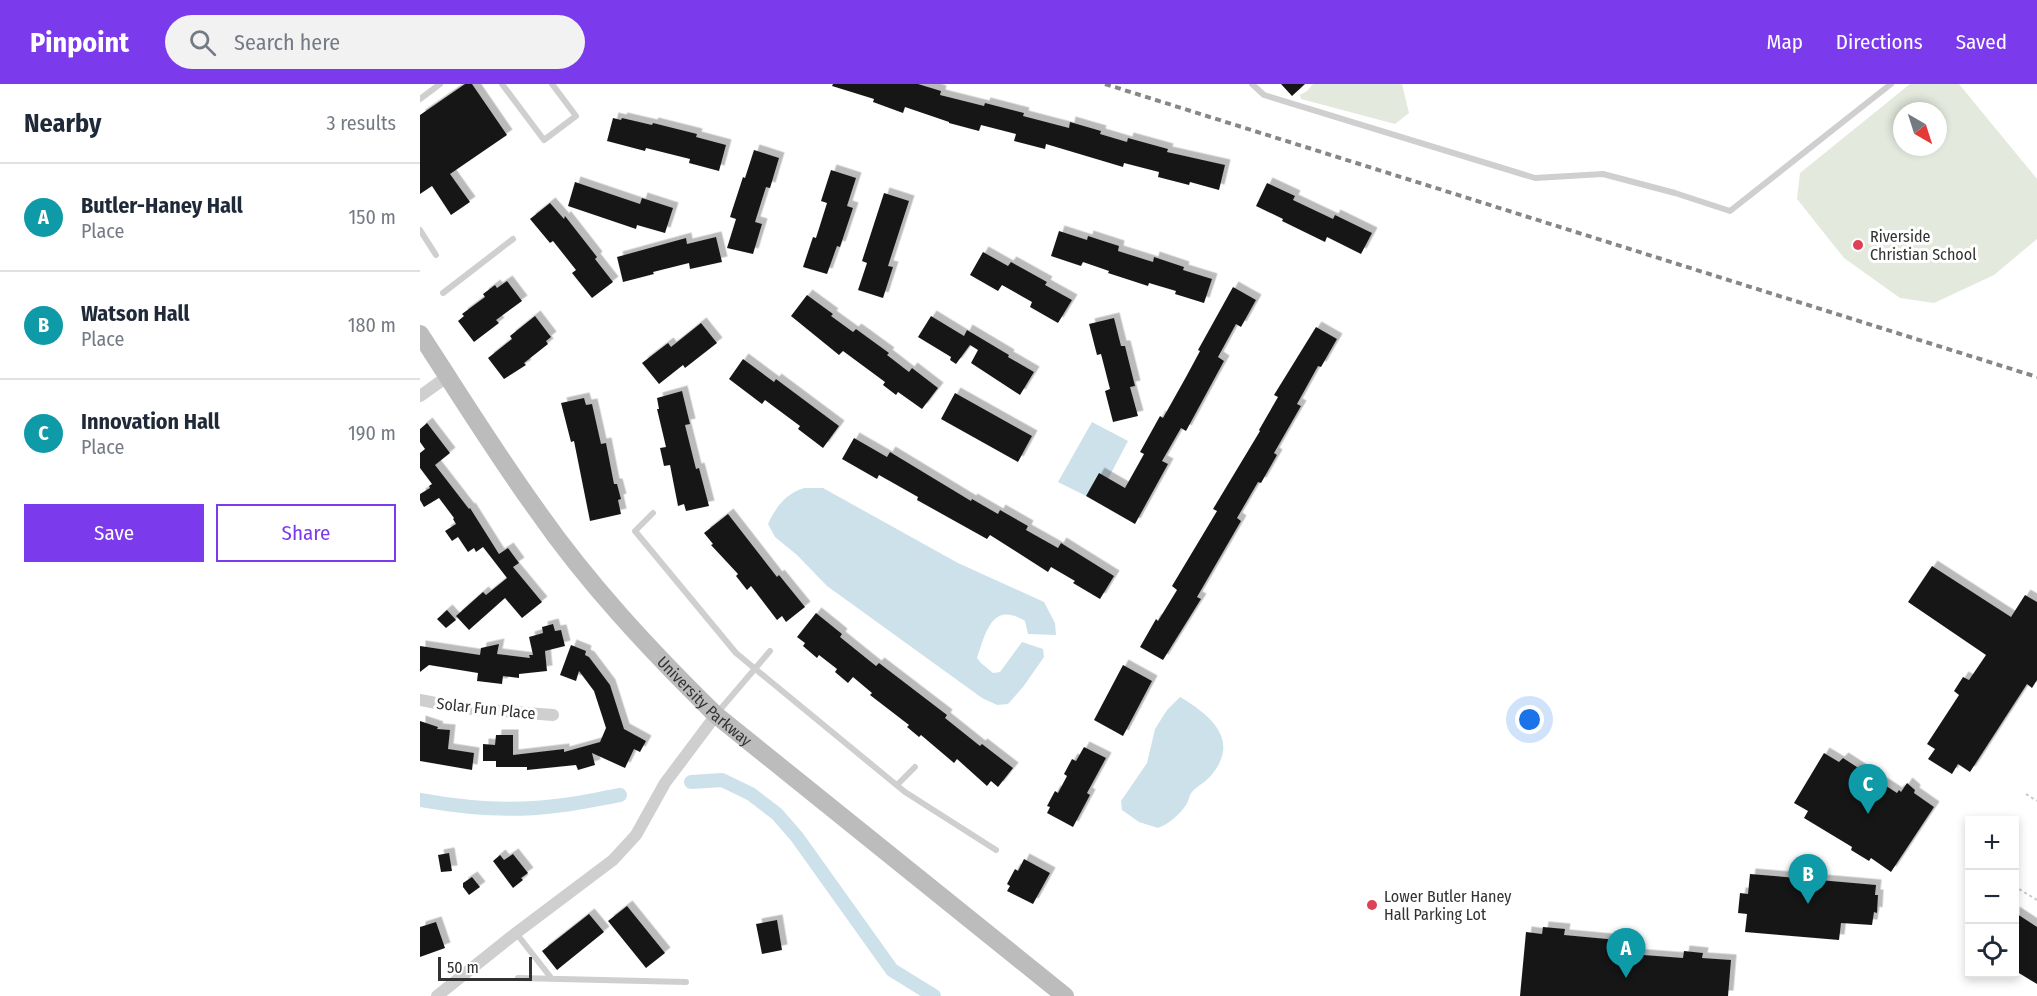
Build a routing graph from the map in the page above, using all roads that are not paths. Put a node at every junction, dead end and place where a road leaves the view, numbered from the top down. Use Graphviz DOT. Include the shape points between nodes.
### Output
graph roads {
  1 [pos="440,84"];
  2 [pos="502,84"];
  3 [pos="552,84"];
  4 [pos="1252,84"];
  5 [pos="1891,84"];
  6 [pos="420,99"];
  7 [pos="420,230"];
  8 [pos="513,239"];
  9 [pos="436,255"];
  10 [pos="443,293"];
  11 [pos="420,334"];
  12 [pos="448,376"];
  13 [pos="420,396"];
  14 [pos="653,513"];
  15 [pos="770,651"];
  16 [pos="755,669"];
  17 [pos="420,700"];
  18 [pos="553,715"];
  19 [pos="716,715"];
  20 [pos="915,767"];
  21 [pos="897,785"];
  22 [pos="996,850"];
  23 [pos="516,933"];
  24 [pos="518,978"];
  25 [pos="552,979"];
  26 [pos="686,982"];
  27 [pos="437,996"];
  28 [pos="1065,996"];
  1 -- 6 [label="lane"];
  2 -- 3 [label="lane" via="544,140 576,116"];
  4 -- 5 [label="lane" via="1263,95 1535,178 1603,174 1730,211"];
  7 -- 9 [label="lane"];
  8 -- 10 [label="lane"];
  11 -- 12 [label="main road, University Parkway"];
  12 -- 13 [label="street"];
  12 -- 19 [label="main road, University Parkway" via="536,510 631,628"];
  14 -- 16 [label="lane" via="635,531 736,653"];
  15 -- 16 [label="lane"];
  16 -- 19 [label="lane"];
  16 -- 21 [label="lane"];
  17 -- 18 [label="street, Solar Fun Place" via="460,708"];
  19 -- 23 [label="street" via="665,783 629,843 596,874"];
  19 -- 28 [label="main road, University Parkway"];
  20 -- 21 [label="lane"];
  21 -- 22 [label="lane"];
  23 -- 25 [label="lane"];
  23 -- 27 [label="street"];
  24 -- 25 [label="lane"];
  25 -- 26 [label="lane"];
}
